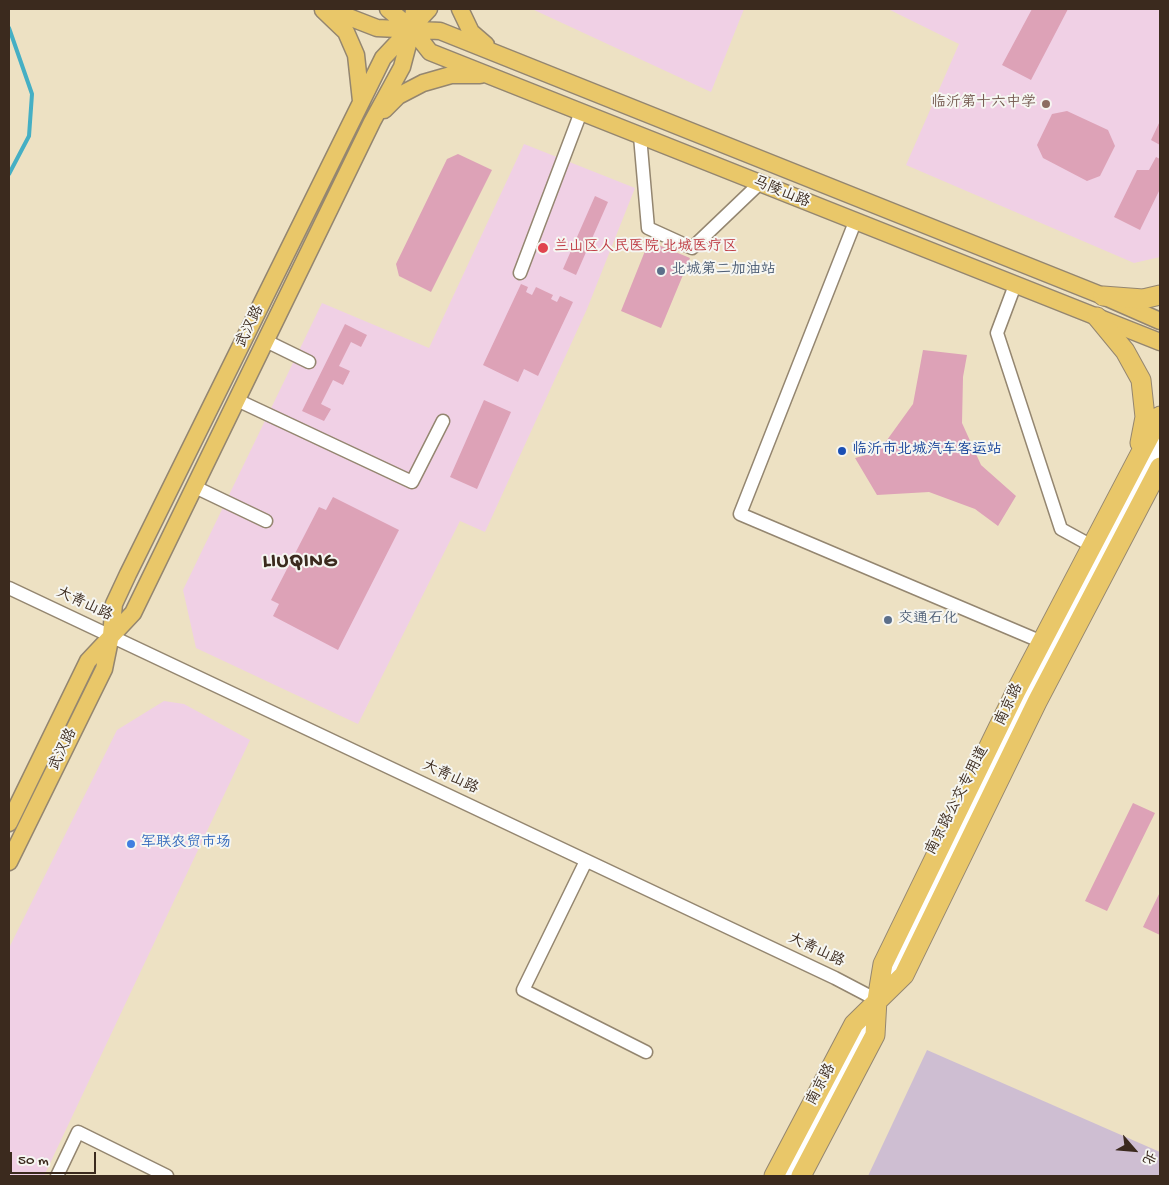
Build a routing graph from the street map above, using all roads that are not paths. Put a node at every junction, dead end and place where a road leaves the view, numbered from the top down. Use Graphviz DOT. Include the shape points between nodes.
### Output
graph roads {
  1 [pos="322,9"];
  2 [pos="328,9"];
  3 [pos="388,9"];
  4 [pos="414,9"];
  5 [pos="429,9"];
  6 [pos="460,9"];
  7 [pos="412,29"];
  8 [pos="500,56"];
  9 [pos="487,75"];
  10 [pos="361,105"];
  11 [pos="581,112"];
  12 [pos="372,122"];
  13 [pos="640,136"];
  14 [pos="759,184"];
  15 [pos="855,222"];
  16 [pos="520,273"];
  17 [pos="1015,285"];
  18 [pos="1160,295"];
  19 [pos="1103,296"];
  20 [pos="1097,317"];
  21 [pos="1160,321"];
  22 [pos="266,341"];
  23 [pos="1160,342"];
  24 [pos="309,362"];
  25 [pos="237,400"];
  26 [pos="1160,416"];
  27 [pos="443,421"];
  28 [pos="1160,443"];
  29 [pos="1137,460"];
  30 [pos="1160,467"];
  31 [pos="195,487"];
  32 [pos="266,521"];
  33 [pos="1092,546"];
  34 [pos="9,588"];
  35 [pos="111,635"];
  36 [pos="1042,642"];
  37 [pos="9,823"];
  38 [pos="586,861"];
  39 [pos="9,862"];
  40 [pos="877,1000"];
  41 [pos="646,1052"];
  42 [pos="57,1176"];
  43 [pos="167,1176"];
  44 [pos="774,1176"];
  45 [pos="789,1176"];
  46 [pos="801,1176"];
  1 -- 10 [label="main road" via="346,32 356,56"];
  2 -- 7 [label="main road, 马陵山路" via="377,28"];
  3 -- 7 [label="main road, 马陵山路"];
  4 -- 7 [label="main road, 武汉路"];
  5 -- 7 [label="main road, 武汉路"];
  6 -- 8 [label="main road" via="470,32"];
  7 -- 8 [label="main road, 马陵山路" via="440,31"];
  7 -- 9 [label="main road, 马陵山路" via="430,52"];
  7 -- 10 [label="main road, 武汉路" via="383,58"];
  7 -- 12 [label="main road, 武汉路" via="402,67"];
  8 -- 19 [label="main road, 马陵山路"];
  9 -- 11 [label="main road, 马陵山路"];
  9 -- 12 [label="main road" via="451,75 423,83 398,96"];
  10 -- 35 [label="main road, 武汉路" via="114,604"];
  11 -- 13 [label="main road, 马陵山路"];
  11 -- 16 [label="street"];
  12 -- 22 [label="main road, 武汉路"];
  13 -- 14 [label="main road, 马陵山路"];
  13 -- 14 [label="street" via="648,228 692,248"];
  14 -- 15 [label="main road, 马陵山路"];
  15 -- 17 [label="main road, 马陵山路"];
  15 -- 36 [label="street" via="740,514"];
  17 -- 20 [label="main road, 马陵山路"];
  17 -- 33 [label="street" via="997,333 1061,529"];
  18 -- 19 [label="highway" via="1143,299"];
  19 -- 21 [label="main road, 马陵山路"];
  20 -- 23 [label="main road, 马陵山路"];
  20 -- 29 [label="highway" via="1125,351 1141,380 1145,417"];
  22 -- 24 [label="street"];
  22 -- 25 [label="main road, 武汉路"];
  25 -- 27 [label="street" via="412,482"];
  25 -- 31 [label="main road, 武汉路"];
  26 -- 29 [label="highway, 南京路"];
  28 -- 40 [label="street, 南京路公交专用道" via="1023,707"];
  29 -- 33 [label="highway, 南京路"];
  30 -- 40 [label="highway, 南京路" via="1037,702 904,975"];
  31 -- 32 [label="street"];
  31 -- 35 [label="main road, 武汉路" via="133,614"];
  33 -- 36 [label="highway, 南京路"];
  34 -- 35 [label="street, 大青山路"];
  35 -- 37 [label="main road, 武汉路" via="88,661"];
  35 -- 38 [label="street, 大青山路"];
  35 -- 39 [label="main road, 武汉路" via="104,669"];
  36 -- 40 [label="highway, 南京路" via="883,964"];
  38 -- 40 [label="street, 大青山路"];
  38 -- 41 [label="street" via="523,990"];
  40 -- 44 [label="highway, 南京路" via="854,1024"];
  40 -- 45 [label="street, 南京路公交专用道"];
  40 -- 46 [label="highway, 南京路" via="875,1035"];
  42 -- 43 [label="street" via="78,1132"];
}
